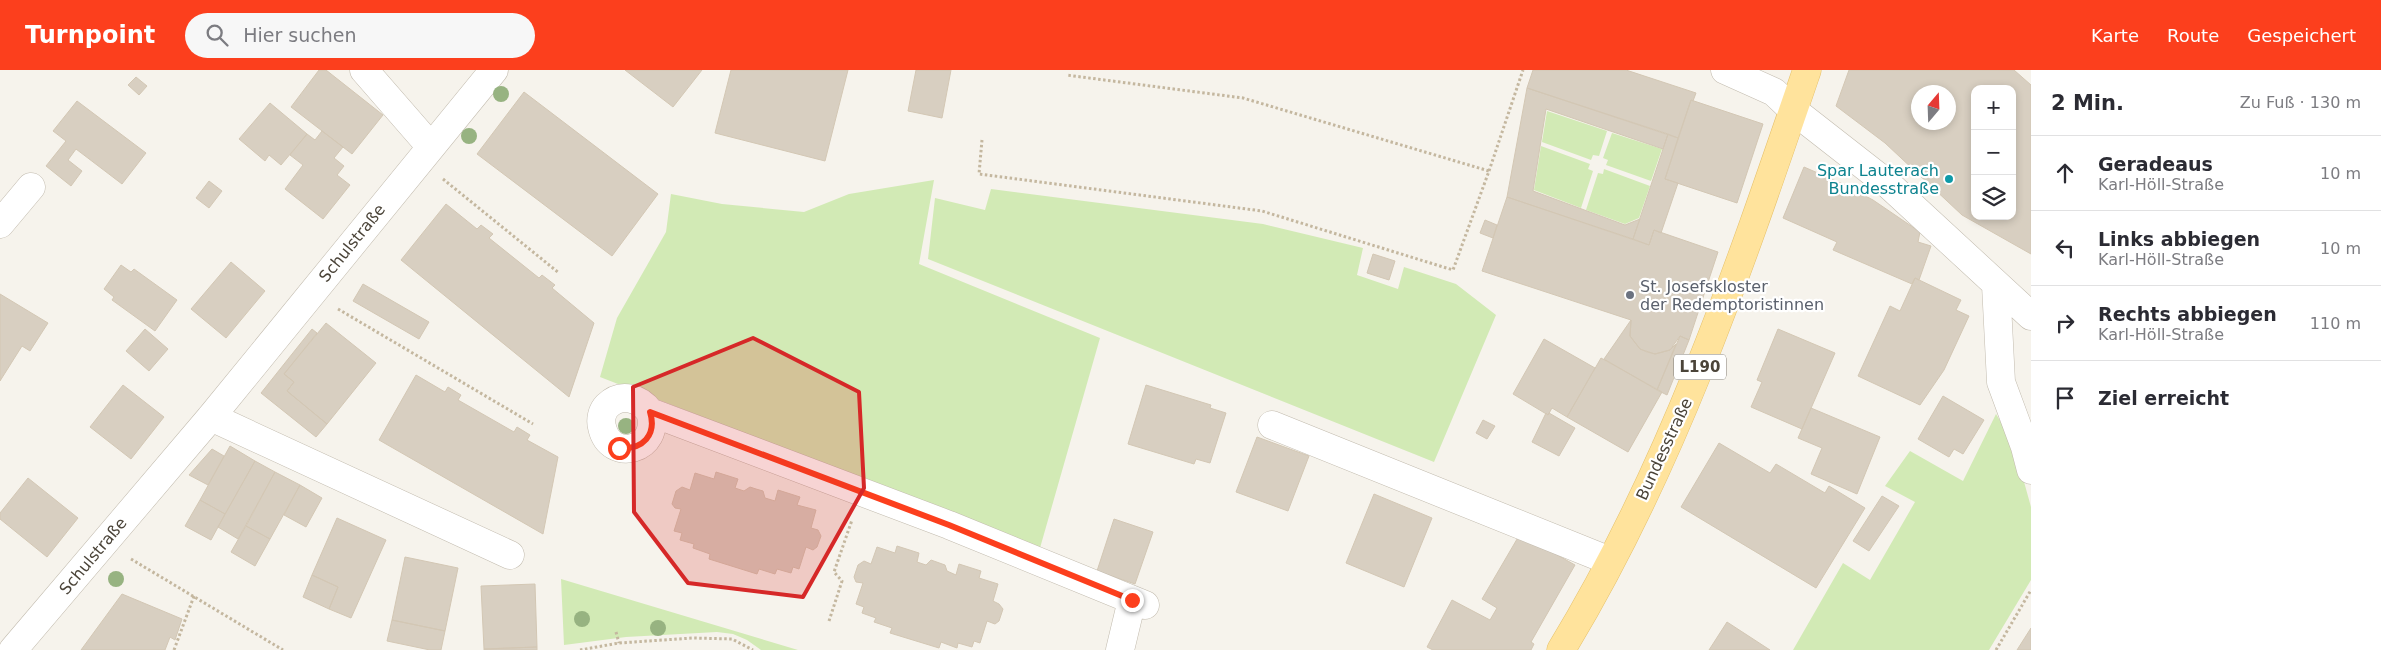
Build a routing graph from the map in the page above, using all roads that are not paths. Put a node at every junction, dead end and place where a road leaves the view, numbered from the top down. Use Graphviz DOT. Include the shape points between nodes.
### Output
graph roads {
  1 [pos="364,70"];
  2 [pos="494,70"];
  3 [pos="1725,70"];
  4 [pos="1807,70"];
  5 [pos="1794,110"];
  6 [pos="425,154"];
  7 [pos="31,186"];
  8 [pos="0,224"];
  9 [pos="1996,285"];
  10 [pos="2031,316"];
  11 [pos="650,412"];
  12 [pos="211,416"];
  13 [pos="1272,425"];
  14 [pos="2031,470"];
  15 [pos="510,555"];
  16 [pos="1610,561"];
  17 [pos="13,650"];
  18 [pos="1120,650"];
  19 [pos="1561,650"];
  1 -- 6 [label="street"];
  2 -- 6 [label="street, Schulstraße"];
  3 -- 5 [label="street" via="1774,92"];
  4 -- 5 [label="main road, Bundesstraße / L190"];
  5 -- 9 [label="street" via="1889,185"];
  5 -- 16 [label="main road, Bundesstraße / L190" via="1741,262 1686,403"];
  6 -- 12 [label="street, Schulstraße"];
  7 -- 8 [label="street"];
  9 -- 10 [label="street"];
  9 -- 14 [label="street" via="2001,382"];
  11 -- 18 [label="street" via="949,525 1139,602"];
  12 -- 15 [label="street"];
  12 -- 17 [label="street, Schulstraße"];
  13 -- 16 [label="street"];
  16 -- 19 [label="main road, Bundesstraße / L190"];
}
